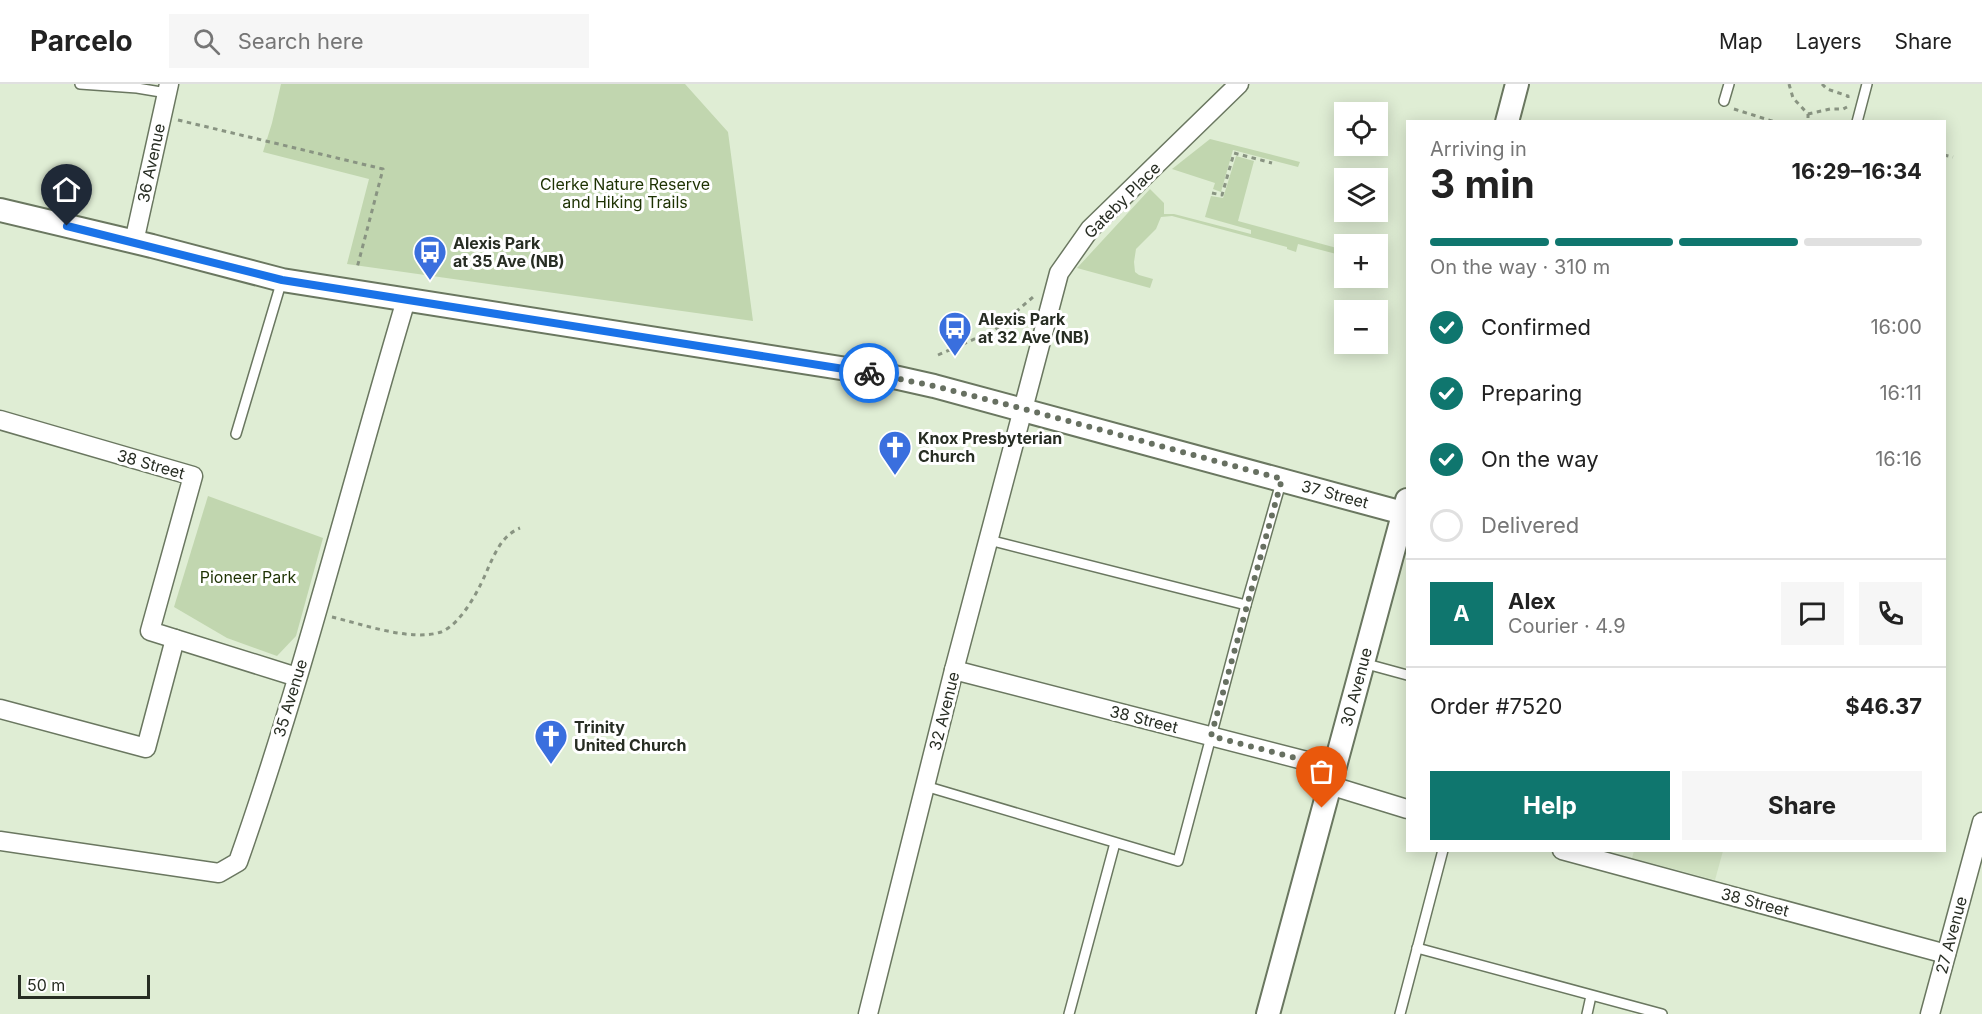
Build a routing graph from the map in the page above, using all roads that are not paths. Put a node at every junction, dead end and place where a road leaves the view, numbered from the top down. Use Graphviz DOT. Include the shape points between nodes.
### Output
graph roads {
  1 [pos="80,84"];
  2 [pos="1239,84"];
  3 [pos="1517,84"];
  4 [pos="1729,84"];
  5 [pos="1867,84"];
  6 [pos="168,88"];
  7 [pos="1724,101"];
  8 [pos="1508,120"];
  9 [pos="1858,120"];
  10 [pos="0,210"];
  11 [pos="134,242"];
  12 [pos="282,280"];
  13 [pos="406,300"];
  14 [pos="1024,409"];
  15 [pos="0,420"];
  16 [pos="236,434"];
  17 [pos="1282,479"];
  18 [pos="1405,506"];
  19 [pos="989,540"];
  20 [pos="1246,605"];
  21 [pos="175,639"];
  22 [pos="1363,663"];
  23 [pos="954,670"];
  24 [pos="1406,675"];
  25 [pos="297,677"];
  26 [pos="0,709"];
  27 [pos="1211,736"];
  28 [pos="1331,777"];
  29 [pos="925,786"];
  30 [pos="1406,808"];
  31 [pos="1982,822"];
  32 [pos="0,841"];
  33 [pos="1115,843"];
  34 [pos="1442,852"];
  35 [pos="1569,852"];
  36 [pos="1417,948"];
  37 [pos="1946,954"];
  38 [pos="1591,996"];
  39 [pos="868,1014"];
  40 [pos="1069,1014"];
  41 [pos="1268,1014"];
  42 [pos="1400,1014"];
  43 [pos="1587,1014"];
  44 [pos="1662,1014"];
  45 [pos="1930,1014"];
  1 -- 6 [label="lane"];
  2 -- 14 [label="street, Gateby Place" via="1090,229 1059,273"];
  3 -- 8 [label="street"];
  4 -- 7 [label="lane"];
  5 -- 9 [label="lane"];
  6 -- 11 [label="street, 36 Avenue"];
  10 -- 11 [label="street, 37 Street"];
  11 -- 12 [label="street, 37 Street"];
  12 -- 13 [label="street, 37 Street"];
  12 -- 16 [label="lane"];
  13 -- 14 [label="street, 37 Street" via="885,375"];
  13 -- 25 [label="street, 35 Avenue"];
  14 -- 17 [label="street, 37 Street"];
  14 -- 19 [label="street, 32 Avenue"];
  15 -- 21 [label="street, 38 Street" via="193,476 150,631"];
  17 -- 18 [label="street, 37 Street"];
  17 -- 20 [label="lane"];
  18 -- 22 [label="street, 30 Avenue"];
  19 -- 20 [label="lane"];
  19 -- 23 [label="street, 32 Avenue"];
  20 -- 27 [label="lane"];
  21 -- 25 [label="street, 38 Street"];
  21 -- 26 [label="street" via="146,748"];
  22 -- 24 [label="lane"];
  22 -- 28 [label="street, 30 Avenue"];
  23 -- 27 [label="street, 38 Street"];
  23 -- 29 [label="street, 32 Avenue"];
  25 -- 32 [label="street, 35 Avenue" via="238,862 219,873"];
  27 -- 28 [label="street, 38 Street"];
  27 -- 33 [label="lane" via="1178,861"];
  28 -- 30 [label="street, 38 Street"];
  28 -- 41 [label="street, 30 Avenue"];
  29 -- 33 [label="lane"];
  29 -- 39 [label="street, 32 Avenue"];
  31 -- 37 [label="street, 27 Avenue"];
  33 -- 40 [label="lane"];
  34 -- 36 [label="lane"];
  35 -- 37 [label="street, 38 Street"];
  36 -- 38 [label="lane"];
  36 -- 42 [label="lane"];
  37 -- 45 [label="street, 27 Avenue"];
  38 -- 43 [label="lane"];
  38 -- 44 [label="lane"];
}
